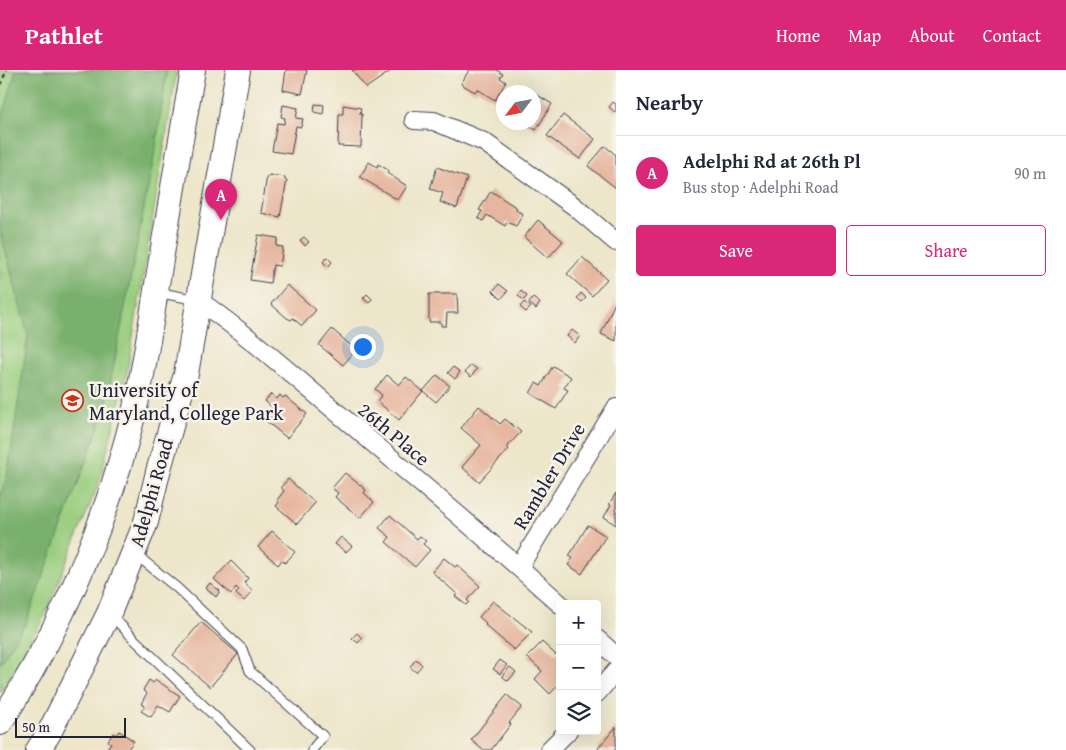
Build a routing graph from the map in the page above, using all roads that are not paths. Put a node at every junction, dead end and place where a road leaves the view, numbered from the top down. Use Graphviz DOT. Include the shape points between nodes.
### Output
graph roads {
  1 [pos="193,70"];
  2 [pos="238,70"];
  3 [pos="414,120"];
  4 [pos="616,242"];
  5 [pos="156,292"];
  6 [pos="198,300"];
  7 [pos="616,408"];
  8 [pos="134,553"];
  9 [pos="519,567"];
  10 [pos="556,600"];
  11 [pos="109,613"];
  12 [pos="601,643"];
  13 [pos="616,656"];
  14 [pos="616,671"];
  15 [pos="600,690"];
  16 [pos="0,722"];
  17 [pos="564,735"];
  18 [pos="38,750"];
  19 [pos="250,750"];
  20 [pos="312,750"];
  21 [pos="549,750"];
  1 -- 5 [label="main road, Adelphi Road"];
  2 -- 6 [label="main road, Adelphi Road"];
  3 -- 4 [label="street" via="434,121 484,142 574,206"];
  5 -- 6 [label="lane"];
  5 -- 16 [label="main road, Adelphi Road" via="135,408 92,545 35,664"];
  6 -- 8 [label="main road, Adelphi Road" via="186,374 146,522"];
  6 -- 9 [label="street, 26th Place" via="297,379"];
  7 -- 9 [label="street, Rambler Drive"];
  8 -- 11 [label="main road, Adelphi Road"];
  8 -- 20 [label="lane" via="242,649 250,671 323,736"];
  9 -- 10 [label="street, 26th Place"];
  11 -- 18 [label="main road, Adelphi Road"];
  11 -- 19 [label="lane"];
  12 -- 13 [label="street"];
  14 -- 15 [label="street"];
  17 -- 21 [label="street"];
}
